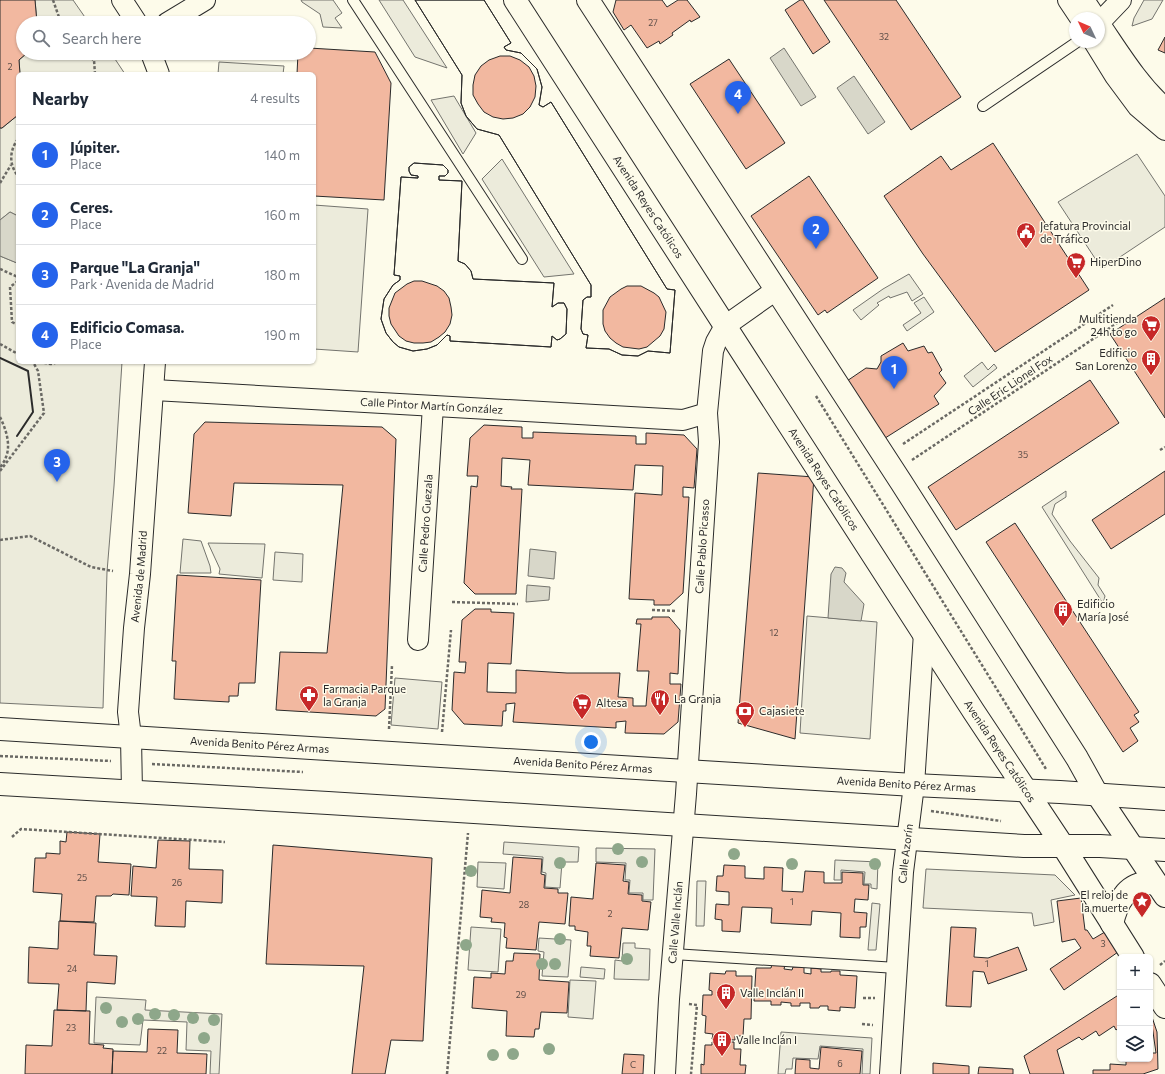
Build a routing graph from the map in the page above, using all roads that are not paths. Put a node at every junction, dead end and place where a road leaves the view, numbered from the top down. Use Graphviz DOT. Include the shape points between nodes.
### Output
graph roads {
  1 [pos="122,0"];
  2 [pos="205,0"];
  3 [pos="353,0"];
  4 [pos="515,0"];
  5 [pos="588,0"];
  6 [pos="1068,0"];
  7 [pos="1084,0"];
  8 [pos="1121,0"];
  9 [pos="1076,12"];
  10 [pos="1092,12"];
  11 [pos="132,16"];
  12 [pos="179,16"];
  13 [pos="1105,17"];
  14 [pos="1105,31"];
  15 [pos="1069,47"];
  16 [pos="1098,48"];
  17 [pos="154,60"];
  18 [pos="158,72"];
  19 [pos="983,106"];
  20 [pos="1165,108"];
  21 [pos="1165,130"];
  22 [pos="522,259"];
  23 [pos="776,290"];
  24 [pos="725,326"];
  25 [pos="155,364"];
  26 [pos="154,390"];
  27 [pos="433,406"];
  28 [pos="707,413"];
  29 [pos="924,633"];
  30 [pos="418,640"];
  31 [pos="0,729"];
  32 [pos="131,737"];
  33 [pos="687,771"];
  34 [pos="0,784"];
  35 [pos="914,785"];
  36 [pos="1026,790"];
  37 [pos="132,792"];
  38 [pos="1097,794"];
  39 [pos="1165,799"];
  40 [pos="683,824"];
  41 [pos="908,838"];
  42 [pos="1063,846"];
  43 [pos="1133,848"];
  44 [pos="1165,850"];
  45 [pos="1161,890"];
  46 [pos="1112,924"];
  47 [pos="673,954"];
  48 [pos="1131,954"];
  49 [pos="897,968"];
  50 [pos="1153,989"];
  51 [pos="1165,1007"];
  52 [pos="665,1074"];
  53 [pos="890,1074"];
  1 -- 11 [label="street"];
  2 -- 12 [label="street"];
  3 -- 22 [label="lane"];
  4 -- 24 [label="street, Avenida Reyes Católicos"];
  5 -- 23 [label="street"];
  6 -- 9 [label="street"];
  7 -- 10 [label="street"];
  8 -- 13 [label="street"];
  14 -- 20 [label="street" via="1145,87"];
  15 -- 19 [label="lane"];
  16 -- 21 [label="street" via="1138,107"];
  17 -- 18 [label="street"];
  23 -- 24 [label="street"];
  23 -- 38 [label="street" via="1077,758"];
  24 -- 28 [label="street, Calle Pablo Picasso" via="713,351"];
  24 -- 29 [label="street, Avenida Reyes Católicos"];
  25 -- 26 [label="street, Avenida de Madrid"];
  26 -- 27 [label="street, Calle Pintor Martín González"];
  26 -- 32 [label="street, Avenida de Madrid" via="128,712"];
  27 -- 28 [label="street, Calle Pintor Martín González" via="683,420"];
  27 -- 30 [label="street, Calle Pedro Guezala"];
  28 -- 33 [label="street, Calle Pablo Picasso" via="709,442"];
  29 -- 35 [label="street, Calle Azorín"];
  29 -- 36 [label="street, Avenida Reyes Católicos"];
  31 -- 32 [label="street, Avenida Benito Pérez Armas"];
  32 -- 33 [label="street, Avenida Benito Pérez Armas"];
  32 -- 37 [label="street, Avenida de Madrid"];
  33 -- 35 [label="street, Avenida Benito Pérez Armas"];
  33 -- 40 [label="street, Calle Valle Inclán"];
  34 -- 37 [label="street"];
  35 -- 36 [label="street, Avenida Benito Pérez Armas"];
  35 -- 41 [label="street, Calle Azorín"];
  36 -- 38 [label="street, Avenida Benito Pérez Armas"];
  36 -- 42 [label="street, Avenida Reyes Católicos"];
  37 -- 40 [label="street"];
  38 -- 39 [label="street, Avenida Benito Pérez Armas"];
  38 -- 43 [label="street"];
  40 -- 41 [label="street"];
  40 -- 47 [label="street, Calle Valle Inclán"];
  41 -- 42 [label="street" via="1024,846"];
  41 -- 49 [label="street, Calle Azorín" via="903,872"];
  42 -- 43 [label="street"];
  42 -- 46 [label="street, Avenida Reyes Católicos"];
  43 -- 44 [label="street"];
  43 -- 45 [label="street"];
  45 -- 46 [label="street" via="1149,882 1139,884 1127,892 1119,901"];
  46 -- 48 [label="street, Avenida Reyes Católicos"];
  47 -- 49 [label="lane"];
  47 -- 52 [label="street, Calle Valle Inclán"];
  49 -- 53 [label="street, Calle Azorín"];
  50 -- 51 [label="street"];
}
